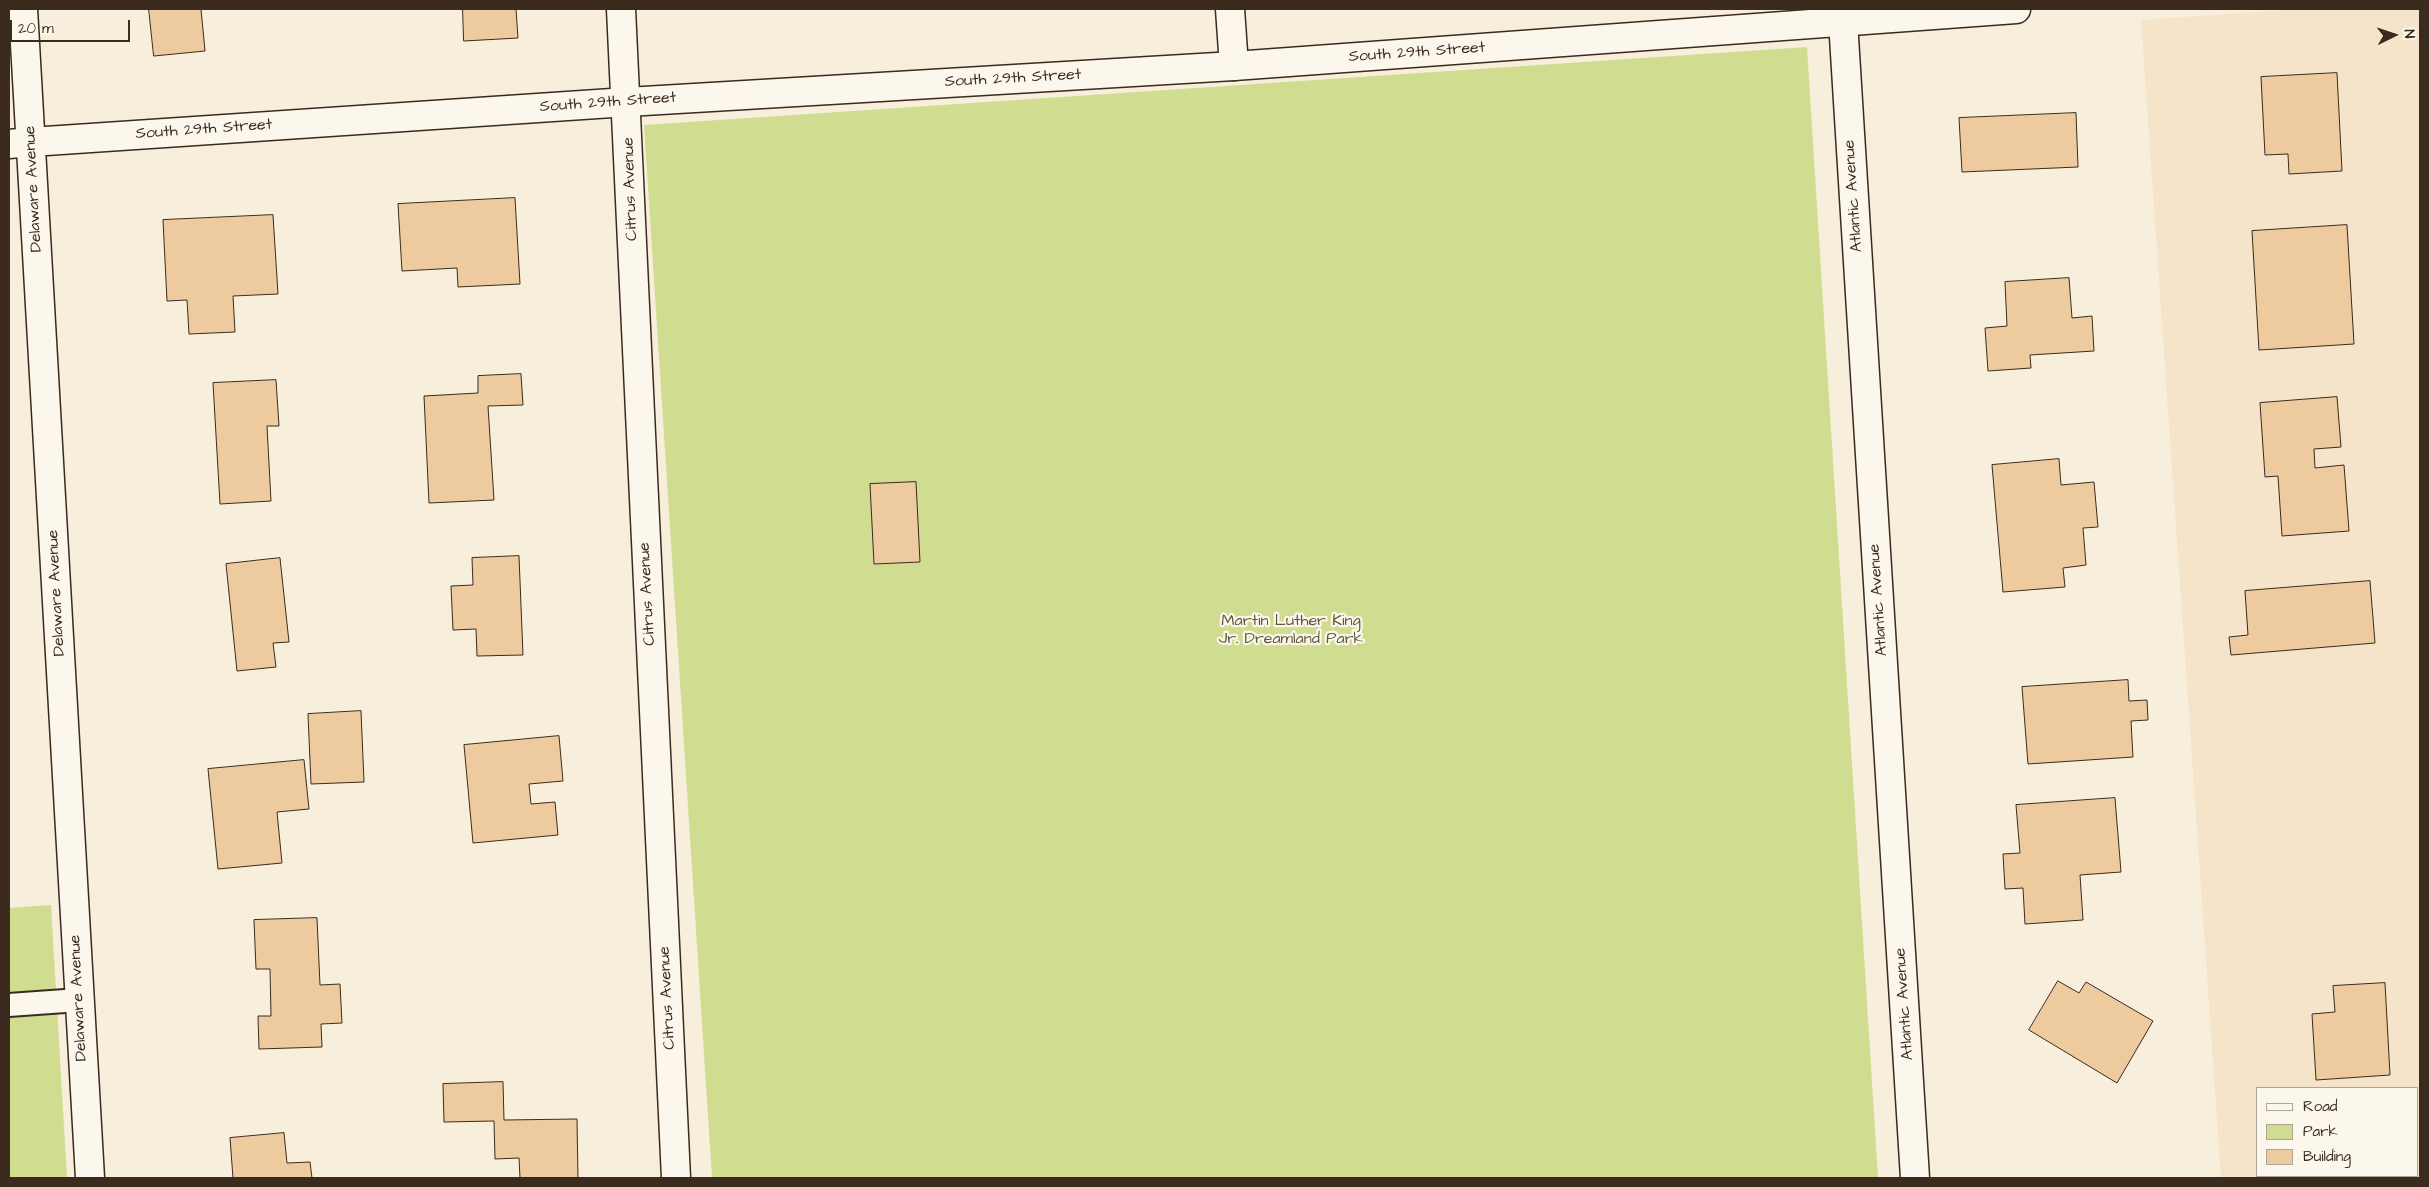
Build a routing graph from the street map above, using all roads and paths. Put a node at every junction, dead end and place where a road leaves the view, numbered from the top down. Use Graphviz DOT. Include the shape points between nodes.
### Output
graph roads {
  1 [pos="23,9"];
  2 [pos="621,9"];
  3 [pos="1230,9"];
  4 [pos="2016,9"];
  5 [pos="1843,22"];
  6 [pos="1234,66"];
  7 [pos="627,102"];
  8 [pos="20,143"];
  9 [pos="79,1000"];
  10 [pos="9,1005"];
  11 [pos="90,1178"];
  12 [pos="676,1178"];
  13 [pos="1916,1178"];
  1 -- 8 [label="street, Delaware Avenue"];
  2 -- 7 [label="street, Citrus Avenue"];
  3 -- 6 [label="street"];
  4 -- 5 [label="street, South 29th Street"];
  5 -- 6 [label="street, South 29th Street"];
  5 -- 13 [label="street, Atlantic Avenue"];
  6 -- 7 [label="street, South 29th Street"];
  7 -- 8 [label="street, South 29th Street"];
  7 -- 12 [label="street, Citrus Avenue"];
  8 -- 9 [label="street, Delaware Avenue"];
  9 -- 10 [label="lane"];
  9 -- 11 [label="street, Delaware Avenue"];
}
